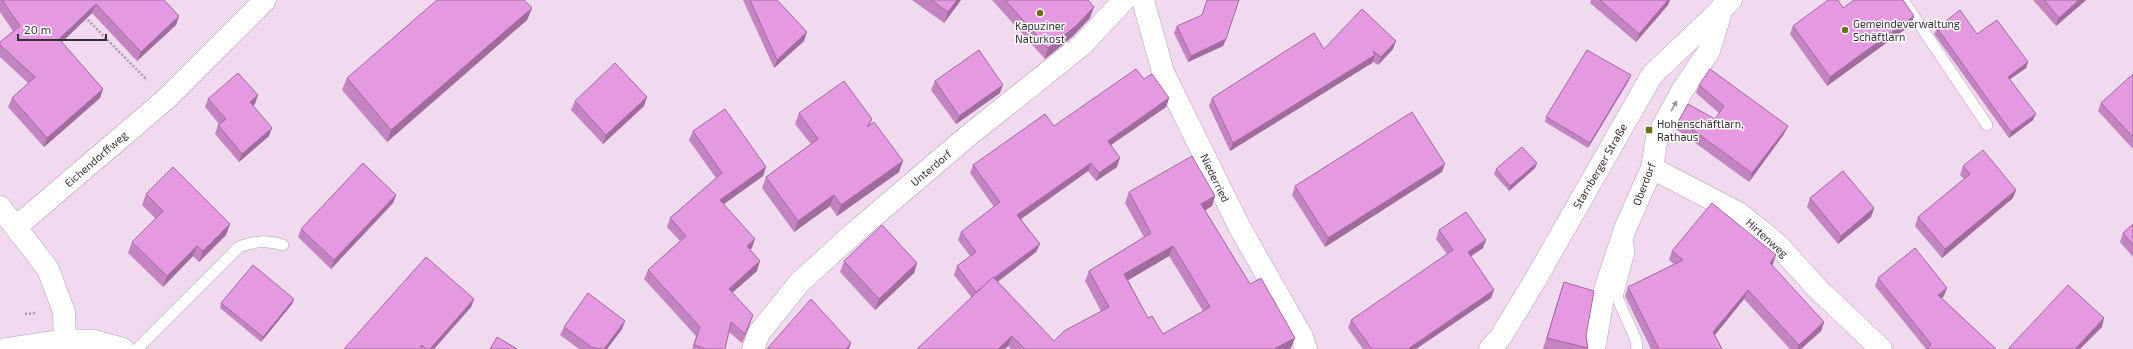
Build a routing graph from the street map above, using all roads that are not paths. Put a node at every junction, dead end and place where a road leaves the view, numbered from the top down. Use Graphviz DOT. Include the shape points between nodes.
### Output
graph roads {
  1 [pos="265,0"];
  2 [pos="1124,0"];
  3 [pos="1143,0"];
  4 [pos="1903,0"];
  5 [pos="1727,3"];
  6 [pos="1987,126"];
  7 [pos="1652,168"];
  8 [pos="0,207"];
  9 [pos="16,227"];
  10 [pos="1625,229"];
  11 [pos="283,244"];
  12 [pos="65,340"];
  13 [pos="6,349"];
  14 [pos="123,349"];
  15 [pos="137,349"];
  16 [pos="753,349"];
  17 [pos="1306,349"];
  18 [pos="1490,349"];
  19 [pos="1594,349"];
  20 [pos="1638,349"];
  21 [pos="1881,349"];
  1 -- 9 [label="street, Eichendorffweg" via="165,100"];
  2 -- 16 [label="street, Unterdorf" via="1082,44 970,135 800,282 759,333"];
  3 -- 17 [label="street, Niederried" via="1163,72 1240,228 1302,337"];
  4 -- 6 [label="lane"];
  7 -- 5 [label="street, Oberdorf, one-way" via="1657,137 1682,91 1709,52"];
  5 -- 18 [label="street, Starnberger Straße" via="1652,74 1534,282 1500,338"];
  7 -- 10 [label="street, Oberdorf"];
  7 -- 21 [label="street, Hirtenweg" via="1740,214 1777,244 1817,288"];
  8 -- 9 [label="street"];
  9 -- 12 [label="street" via="48,269 64,312"];
  10 -- 19 [label="street, Oberdorf" via="1604,293"];
  10 -- 20 [label="lane" via="1629,252 1617,297"];
  11 -- 15 [label="lane" via="268,240 255,241 239,247"];
  12 -- 13 [label="street"];
  12 -- 14 [label="street" via="95,341"];
}
